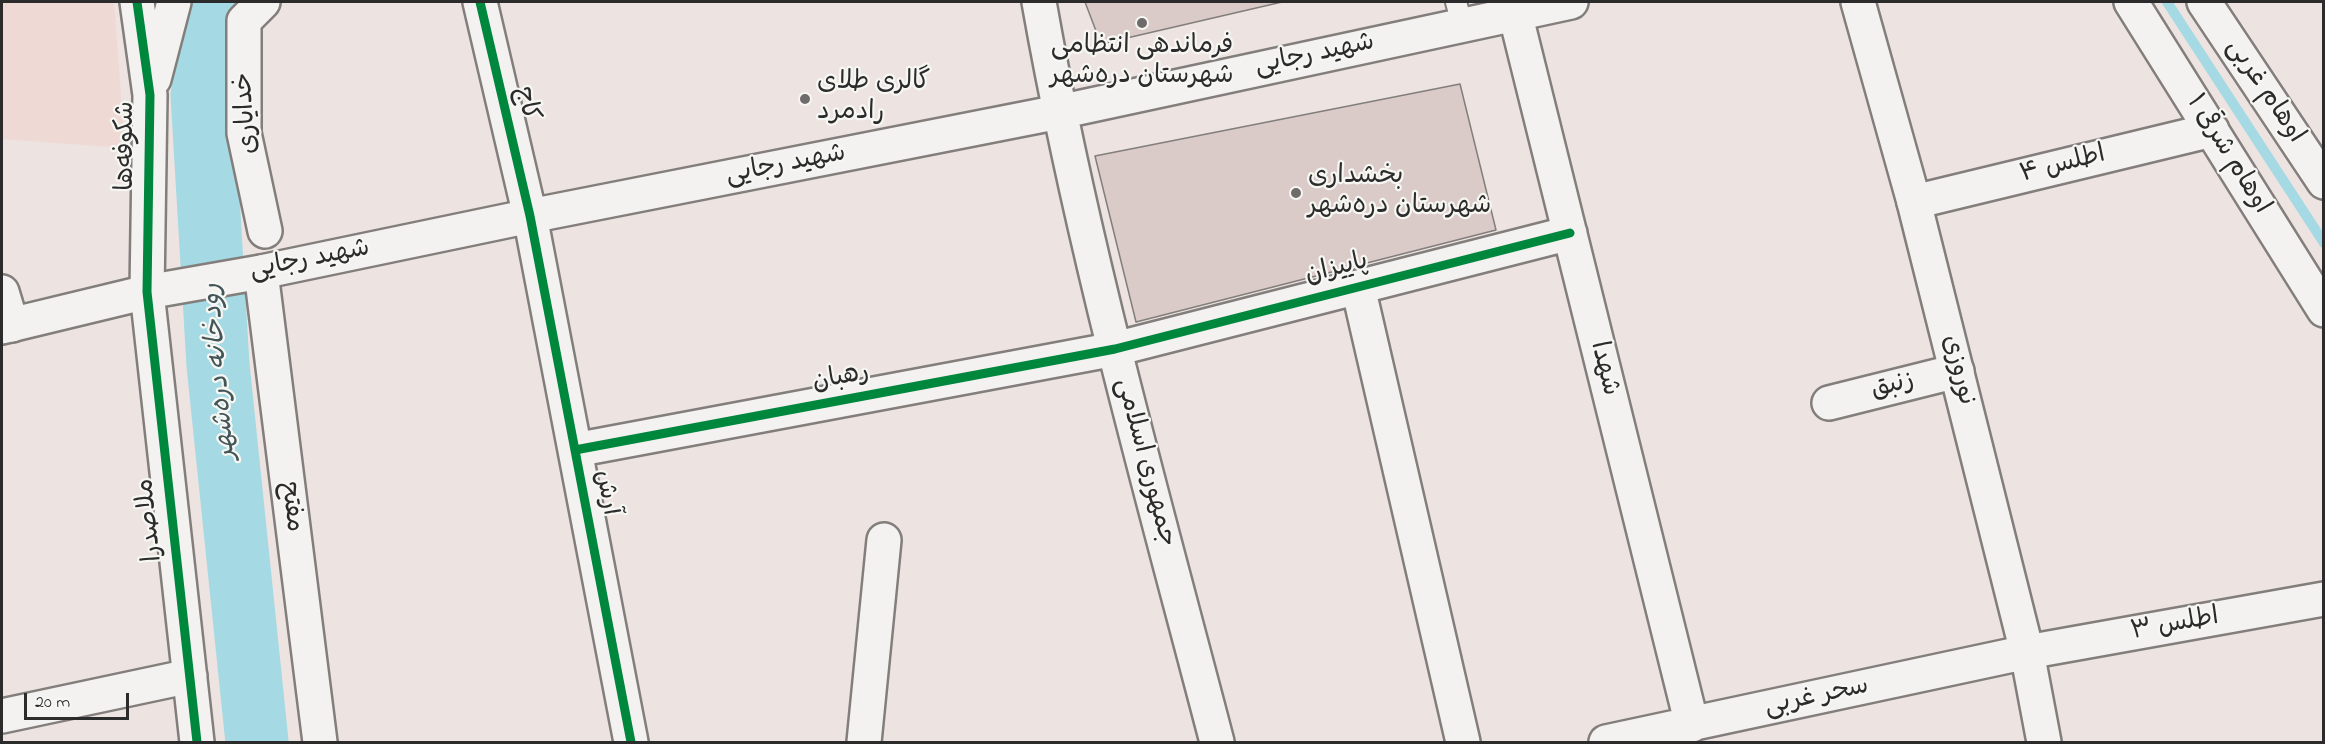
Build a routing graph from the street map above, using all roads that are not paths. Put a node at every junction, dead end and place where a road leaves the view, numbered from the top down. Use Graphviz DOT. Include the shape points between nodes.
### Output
graph roads {
  1 [pos="136,2"];
  2 [pos="174,2"];
  3 [pos="263,2"];
  4 [pos="480,2"];
  5 [pos="1020,2"];
  6 [pos="1039,2"];
  7 [pos="1571,2"];
  8 [pos="1858,2"];
  9 [pos="2131,2"];
  10 [pos="2204,2"];
  11 [pos="1459,13"];
  12 [pos="1515,13"];
  13 [pos="150,95"];
  14 [pos="1059,112"];
  15 [pos="2212,130"];
  16 [pos="2324,182"];
  17 [pos="1914,202"];
  18 [pos="530,216"];
  19 [pos="265,231"];
  20 [pos="1570,234"];
  21 [pos="261,272"];
  22 [pos="1358,287"];
  23 [pos="2,292"];
  24 [pos="147,292"];
  25 [pos="2324,310"];
  26 [pos="7,326"];
  27 [pos="1115,349"];
  28 [pos="1957,371"];
  29 [pos="1830,403"];
  30 [pos="575,450"];
  31 [pos="884,540"];
  32 [pos="2324,599"];
  33 [pos="2027,652"];
  34 [pos="190,676"];
  35 [pos="2,716"];
  36 [pos="1692,725"];
  37 [pos="197,742"];
  38 [pos="320,742"];
  39 [pos="631,742"];
  40 [pos="864,742"];
  41 [pos="1217,742"];
  42 [pos="1462,742"];
  43 [pos="1609,742"];
  44 [pos="2044,742"];
  1 -- 13 [label="street, شکوفه‌ها"];
  2 -- 13 [label="street"];
  3 -- 19 [label="street, خدایاری" via="244,21 244,133"];
  4 -- 18 [label="street, کاج"];
  5 -- 14 [label="street, جمهوری اسلامی"];
  6 -- 14 [label="street, جمهوری اسلامی"];
  7 -- 12 [label="street, شهید رجایی"];
  8 -- 17 [label="street, نوروزی"];
  9 -- 15 [label="street, ۱ اوهام شرقی"];
  10 -- 16 [label="street, اوهام غربی"];
  11 -- 12 [label="street, شهید رجایی"];
  11 -- 14 [label="street, شهید رجایی"];
  12 -- 20 [label="street, شهدا"];
  13 -- 24 [label="street, شکوفه‌ها"];
  14 -- 18 [label="street, شهید رجایی"];
  14 -- 27 [label="street, جمهوری اسلامی"];
  15 -- 17 [label="street, اطلس ۴"];
  15 -- 25 [label="street, ۱ اوهام شرقی"];
  17 -- 28 [label="street, نوروزی"];
  18 -- 21 [label="street, شهید رجایی"];
  18 -- 30 [label="street, آرش"];
  20 -- 22 [label="street, پاییزان"];
  20 -- 36 [label="street, شهدا"];
  21 -- 24 [label="street, شهید رجایی"];
  21 -- 38 [label="street, مفتح"];
  22 -- 27 [label="street, پاییزان"];
  22 -- 42 [label="street"];
  23 -- 26 [label="street"];
  24 -- 26 [label="street, شهید رجایی"];
  24 -- 34 [label="street, ملاصدرا"];
  27 -- 30 [label="street, رهبان"];
  27 -- 41 [label="street, جمهوری اسلامی"];
  28 -- 29 [label="street, زنبق"];
  28 -- 33 [label="street, نوروزی"];
  30 -- 39 [label="street, آرش"];
  31 -- 40 [label="street"];
  32 -- 33 [label="street, اطلس ۳"];
  33 -- 36 [label="street, سحر غربی"];
  33 -- 44 [label="street, نوروزی"];
  34 -- 35 [label="street"];
  34 -- 37 [label="street, ملاصدرا"];
  36 -- 43 [label="street, سحر غربی"];
}
